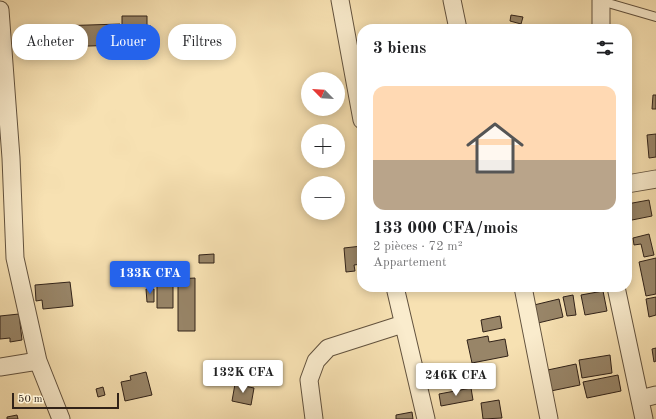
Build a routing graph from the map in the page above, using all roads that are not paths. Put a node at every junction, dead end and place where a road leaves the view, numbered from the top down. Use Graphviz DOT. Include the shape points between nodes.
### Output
graph roads {
  1 [pos="340,0"];
  2 [pos="452,0"];
  3 [pos="600,1"];
  4 [pos="0,10"];
  5 [pos="656,17"];
  6 [pos="457,24"];
  7 [pos="601,24"];
  8 [pos="2,62"];
  9 [pos="357,93"];
  10 [pos="5,158"];
  11 [pos="656,179"];
  12 [pos="632,183"];
  13 [pos="7,259"];
  14 [pos="396,292"];
  15 [pos="524,292"];
  16 [pos="617,292"];
  17 [pos="403,324"];
  18 [pos="38,362"];
  19 [pos="0,367"];
  20 [pos="648,397"];
  21 [pos="61,419"];
  22 [pos="314,419"];
  23 [pos="426,419"];
  24 [pos="549,419"];
  25 [pos="644,419"];
  1 -- 9 [label="street"];
  2 -- 6 [label="street"];
  3 -- 5 [label="lane"];
  3 -- 7 [label="street"];
  4 -- 8 [label="street"];
  8 -- 10 [label="street"];
  10 -- 13 [label="street"];
  11 -- 12 [label="street"];
  13 -- 18 [label="street"];
  14 -- 17 [label="street"];
  15 -- 24 [label="street"];
  16 -- 20 [label="street"];
  17 -- 22 [label="street" via="328,348 316,361 309,380"];
  17 -- 23 [label="street"];
  18 -- 19 [label="street"];
  18 -- 21 [label="street"];
  20 -- 25 [label="street"];
}
